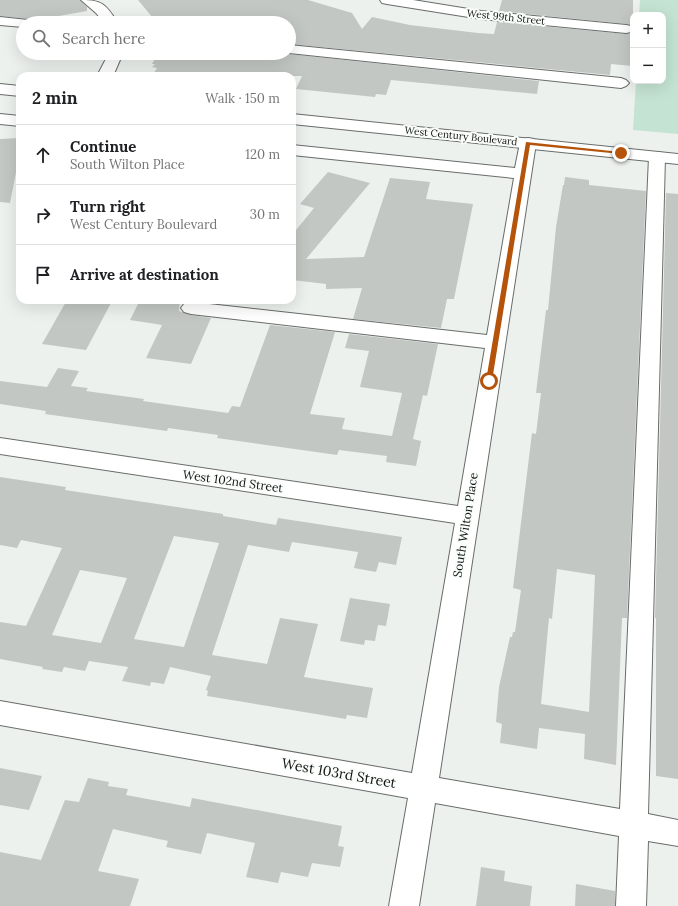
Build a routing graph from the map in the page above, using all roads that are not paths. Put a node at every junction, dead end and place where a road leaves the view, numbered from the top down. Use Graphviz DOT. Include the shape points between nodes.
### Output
graph roads {
  1 [pos="88,0"];
  2 [pos="387,0"];
  3 [pos="106,16"];
  4 [pos="0,21"];
  5 [pos="16,22"];
  6 [pos="626,29"];
  7 [pos="296,50"];
  8 [pos="113,60"];
  9 [pos="107,72"];
  10 [pos="621,83"];
  11 [pos="0,89"];
  12 [pos="16,91"];
  13 [pos="0,119"];
  14 [pos="296,119"];
  15 [pos="16,121"];
  16 [pos="528,143"];
  17 [pos="296,150"];
  18 [pos="668,158"];
  19 [pos="523,174"];
  20 [pos="191,308"];
  21 [pos="495,343"];
  22 [pos="0,446"];
  23 [pos="467,516"];
  24 [pos="0,713"];
  25 [pos="422,788"];
  26 [pos="634,825"];
  27 [pos="678,833"];
  28 [pos="404,906"];
  29 [pos="632,906"];
  1 -- 3 [label="street"];
  2 -- 6 [label="street, West 99th Street" via="481,15"];
  4 -- 5 [label="street"];
  7 -- 10 [label="street"];
  8 -- 9 [label="street"];
  11 -- 12 [label="street"];
  13 -- 15 [label="street"];
  14 -- 16 [label="street, West Century Boulevard"];
  16 -- 18 [label="street, West Century Boulevard"];
  16 -- 19 [label="street, South Wilton Place"];
  17 -- 19 [label="street"];
  18 -- 26 [label="street"];
  19 -- 21 [label="street, South Wilton Place"];
  20 -- 21 [label="street"];
  21 -- 23 [label="street, South Wilton Place"];
  22 -- 23 [label="street, West 102nd Street"];
  23 -- 25 [label="street, South Wilton Place"];
  24 -- 25 [label="street, West 103rd Street"];
  25 -- 26 [label="street, West 103rd Street"];
  25 -- 28 [label="street, South Wilton Place"];
  26 -- 27 [label="street, West 103rd Street"];
  26 -- 29 [label="street"];
}
